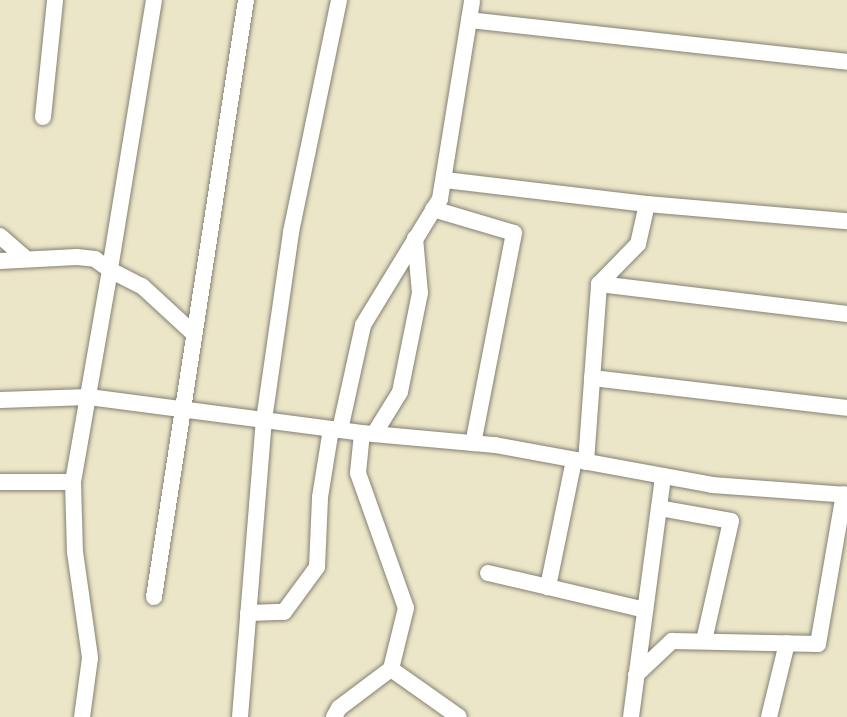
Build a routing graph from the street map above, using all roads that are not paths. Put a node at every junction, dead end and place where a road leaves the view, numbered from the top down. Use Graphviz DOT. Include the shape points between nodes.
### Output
graph roads {
  1 [pos="55,0"];
  2 [pos="154,0"];
  3 [pos="246,0"];
  4 [pos="339,0"];
  5 [pos="466,1"];
  6 [pos="469,20"];
  7 [pos="847,62"];
  8 [pos="43,117"];
  9 [pos="445,180"];
  10 [pos="647,204"];
  11 [pos="433,209"];
  12 [pos="847,221"];
  13 [pos="0,236"];
  14 [pos="415,238"];
  15 [pos="26,259"];
  16 [pos="0,261"];
  17 [pos="110,270"];
  18 [pos="599,284"];
  19 [pos="847,314"];
  20 [pos="193,333"];
  21 [pos="592,378"];
  22 [pos="89,397"];
  23 [pos="0,400"];
  24 [pos="847,408"];
  25 [pos="181,410"];
  26 [pos="264,420"];
  27 [pos="335,429"];
  28 [pos="368,433"];
  29 [pos="473,443"];
  30 [pos="580,461"];
  31 [pos="663,476"];
  32 [pos="0,482"];
  33 [pos="73,482"];
  34 [pos="845,494"];
  35 [pos="659,508"];
  36 [pos="488,573"];
  37 [pos="548,587"];
  38 [pos="154,597"];
  39 [pos="645,610"];
  40 [pos="248,613"];
  41 [pos="704,641"];
  42 [pos="788,644"];
  43 [pos="391,669"];
  44 [pos="636,675"];
  45 [pos="82,717"];
  46 [pos="240,717"];
  47 [pos="334,717"];
  48 [pos="459,717"];
  49 [pos="631,717"];
  50 [pos="769,717"];
  1 -- 8 [label="street"];
  2 -- 17 [label="street"];
  3 -- 20 [label="street"];
  4 -- 26 [label="street" via="291,232"];
  5 -- 6 [label="street"];
  6 -- 7 [label="street"];
  6 -- 9 [label="street"];
  9 -- 10 [label="street"];
  9 -- 11 [label="street"];
  10 -- 12 [label="street"];
  10 -- 18 [label="street" via="639,244"];
  11 -- 14 [label="street"];
  11 -- 29 [label="street" via="514,233"];
  13 -- 15 [label="street"];
  14 -- 27 [label="street" via="363,325"];
  14 -- 28 [label="street" via="420,293 400,392"];
  15 -- 16 [label="street"];
  15 -- 17 [label="street" via="95,259"];
  17 -- 20 [label="street" via="142,286"];
  17 -- 22 [label="street"];
  18 -- 19 [label="street"];
  18 -- 21 [label="street"];
  20 -- 25 [label="street"];
  21 -- 24 [label="street"];
  21 -- 30 [label="street"];
  22 -- 23 [label="street"];
  22 -- 25 [label="street"];
  22 -- 33 [label="street"];
  25 -- 26 [label="street"];
  25 -- 38 [label="street"];
  26 -- 27 [label="street"];
  26 -- 40 [label="street"];
  27 -- 28 [label="street"];
  27 -- 40 [label="street" via="320,498 317,567 284,612"];
  28 -- 29 [label="street"];
  28 -- 43 [label="street" via="358,473 406,608"];
  29 -- 30 [label="street"];
  30 -- 31 [label="street"];
  30 -- 37 [label="street"];
  31 -- 34 [label="street" via="712,485"];
  31 -- 35 [label="street"];
  32 -- 33 [label="street"];
  33 -- 45 [label="street" via="75,552 90,658"];
  34 -- 42 [label="street" via="818,644"];
  35 -- 39 [label="street"];
  35 -- 41 [label="street" via="731,521"];
  36 -- 37 [label="street"];
  37 -- 39 [label="street"];
  39 -- 44 [label="street"];
  40 -- 46 [label="street"];
  41 -- 42 [label="street"];
  41 -- 44 [label="street" via="672,640"];
  42 -- 50 [label="street"];
  43 -- 47 [label="street" via="339,708"];
  43 -- 48 [label="street"];
  44 -- 49 [label="street"];
}
